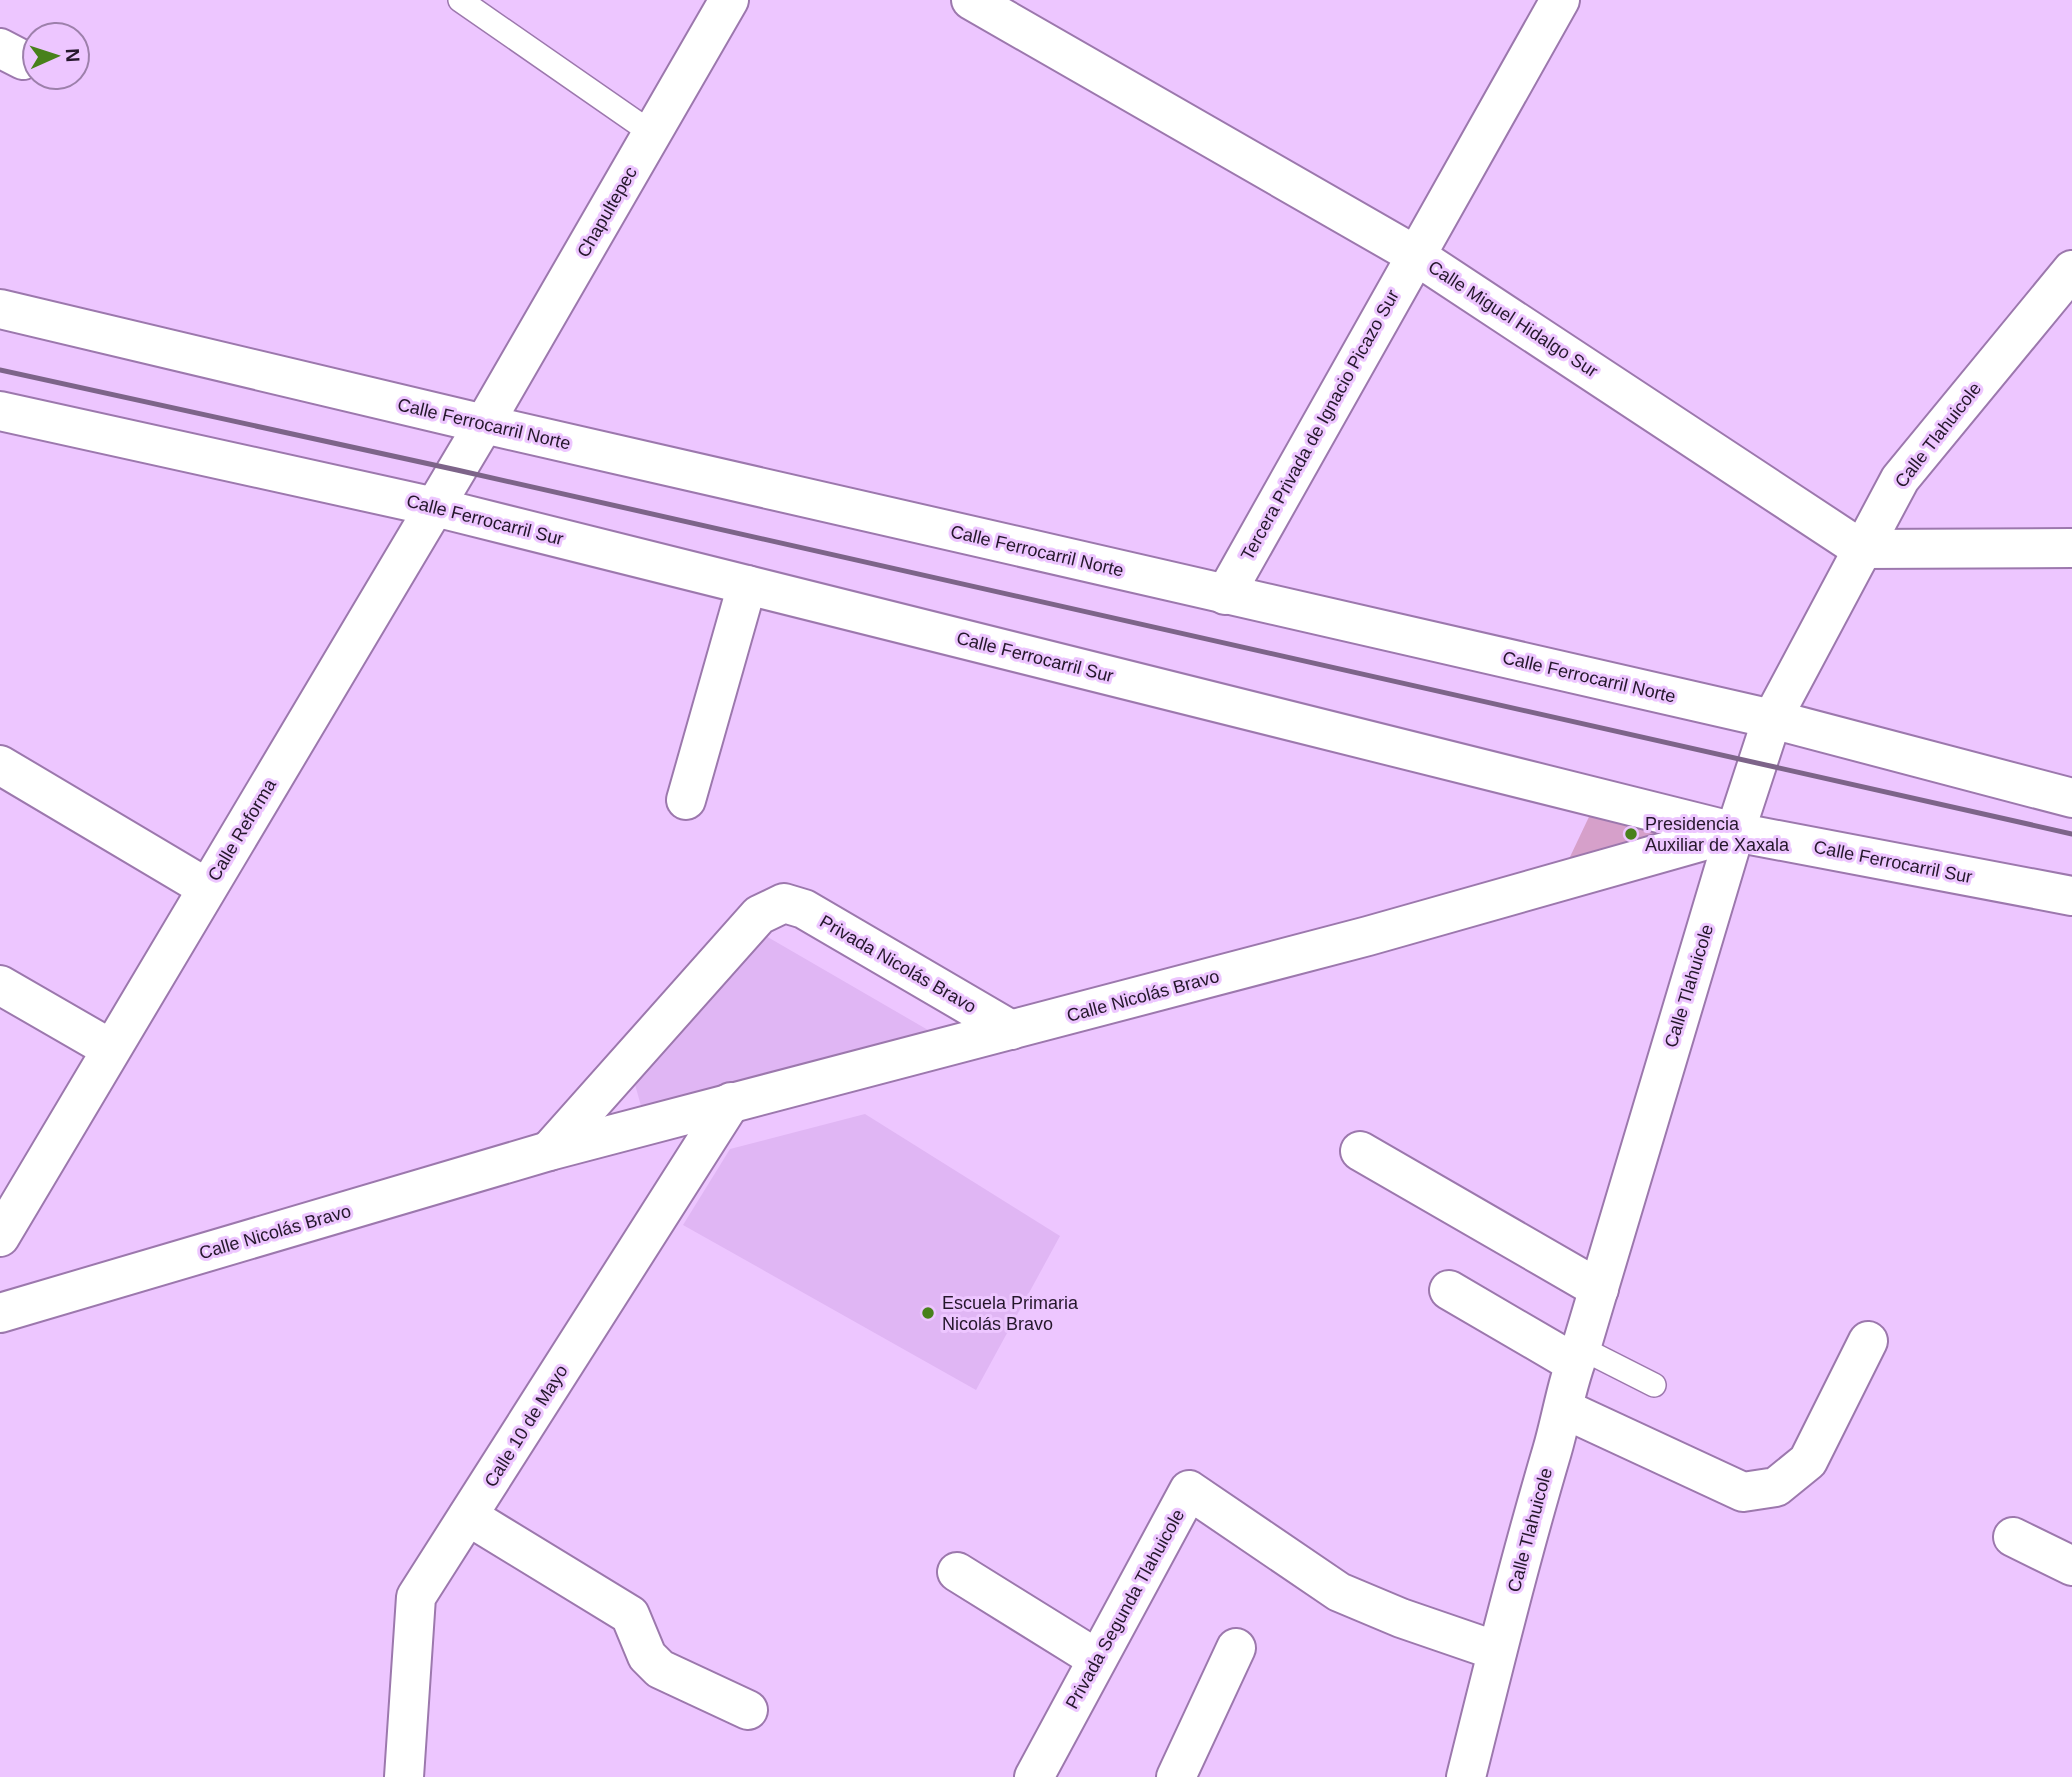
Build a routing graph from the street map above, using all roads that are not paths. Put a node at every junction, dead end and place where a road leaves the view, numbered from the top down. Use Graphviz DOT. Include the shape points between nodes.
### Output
graph roads {
  1 [pos="460,0"];
  2 [pos="729,0"];
  3 [pos="971,0"];
  4 [pos="1560,0"];
  5 [pos="653,134"];
  6 [pos="1415,255"];
  7 [pos="2072,270"];
  8 [pos="0,309"];
  9 [pos="0,411"];
  10 [pos="484,424"];
  11 [pos="435,507"];
  12 [pos="2072,548"];
  13 [pos="1861,550"];
  14 [pos="747,584"];
  15 [pos="1225,595"];
  16 [pos="1772,719"];
  17 [pos="0,765"];
  18 [pos="2072,798"];
  19 [pos="686,800"];
  20 [pos="1735,832"];
  21 [pos="207,888"];
  22 [pos="2072,896"];
  23 [pos="0,985"];
  24 [pos="1011,1030"];
  25 [pos="111,1049"];
  26 [pos="731,1102"];
  27 [pos="549,1151"];
  28 [pos="1360,1151"];
  29 [pos="0,1237"];
  30 [pos="1599,1289"];
  31 [pos="1449,1290"];
  32 [pos="0,1313"];
  33 [pos="1868,1341"];
  34 [pos="1578,1356"];
  35 [pos="1654,1385"];
  36 [pos="1564,1409"];
  37 [pos="468,1516"];
  38 [pos="2013,1537"];
  39 [pos="2072,1566"];
  40 [pos="957,1572"];
  41 [pos="1236,1647"];
  42 [pos="1497,1651"];
  43 [pos="1097,1659"];
  44 [pos="748,1710"];
  45 [pos="404,1777"];
  46 [pos="1034,1777"];
  47 [pos="1176,1777"];
  48 [pos="1466,1777"];
  1 -- 5 [label="lane"];
  2 -- 5 [label="street, Chapultepec"];
  3 -- 6 [label="street, Calle Miguel Hidalgo Sur"];
  4 -- 6 [label="street, Tercera Privada de Ignacio Picazo Sur"];
  5 -- 10 [label="street, Chapultepec"];
  6 -- 13 [label="street, Calle Miguel Hidalgo Sur"];
  6 -- 15 [label="street, Tercera Privada de Ignacio Picazo Sur"];
  7 -- 13 [label="street, Calle Tlahuicole" via="1900,479"];
  8 -- 10 [label="street, Calle Ferrocarril Norte"];
  9 -- 11 [label="street, Calle Ferrocarril Sur"];
  10 -- 11 [label="street, Calle Reforma"];
  10 -- 15 [label="street, Calle Ferrocarril Norte"];
  11 -- 14 [label="street, Calle Ferrocarril Sur"];
  11 -- 21 [label="street, Calle Reforma"];
  12 -- 13 [label="street"];
  13 -- 16 [label="street, Calle Tlahuicole"];
  14 -- 19 [label="street"];
  14 -- 20 [label="street, Calle Ferrocarril Sur"];
  15 -- 16 [label="street, Calle Ferrocarril Norte"];
  16 -- 18 [label="street, Calle Ferrocarril Norte"];
  16 -- 20 [label="street, Calle Tlahuicole"];
  17 -- 21 [label="street"];
  20 -- 22 [label="street, Calle Ferrocarril Sur"];
  20 -- 24 [label="street, Calle Nicolás Bravo" via="1368,936"];
  20 -- 30 [label="street, Calle Tlahuicole"];
  21 -- 25 [label="street, Calle Reforma"];
  23 -- 25 [label="street"];
  24 -- 26 [label="street, Calle Nicolás Bravo"];
  24 -- 27 [label="street, Privada Nicolás Bravo" via="804,909 784,903 759,915"];
  25 -- 29 [label="street, Calle Reforma"];
  26 -- 27 [label="street, Calle Nicolás Bravo"];
  26 -- 37 [label="street, Calle 10 de Mayo"];
  27 -- 32 [label="street, Calle Nicolás Bravo"];
  28 -- 30 [label="street"];
  30 -- 34 [label="street, Calle Tlahuicole"];
  31 -- 34 [label="street"];
  33 -- 36 [label="street" via="1808,1461 1776,1487 1743,1492"];
  34 -- 35 [label="lane"];
  34 -- 36 [label="street, Calle Tlahuicole"];
  36 -- 42 [label="street, Calle Tlahuicole"];
  37 -- 44 [label="street" via="630,1615 647,1656 660,1669"];
  37 -- 45 [label="street, Calle 10 de Mayo" via="416,1597"];
  38 -- 39 [label="street"];
  40 -- 43 [label="street"];
  41 -- 47 [label="street"];
  42 -- 43 [label="street, Privada Segunda Tlahuicole" via="1339,1592 1189,1490"];
  42 -- 48 [label="street, Calle Tlahuicole"];
  43 -- 46 [label="street, Privada Segunda Tlahuicole"];
}
